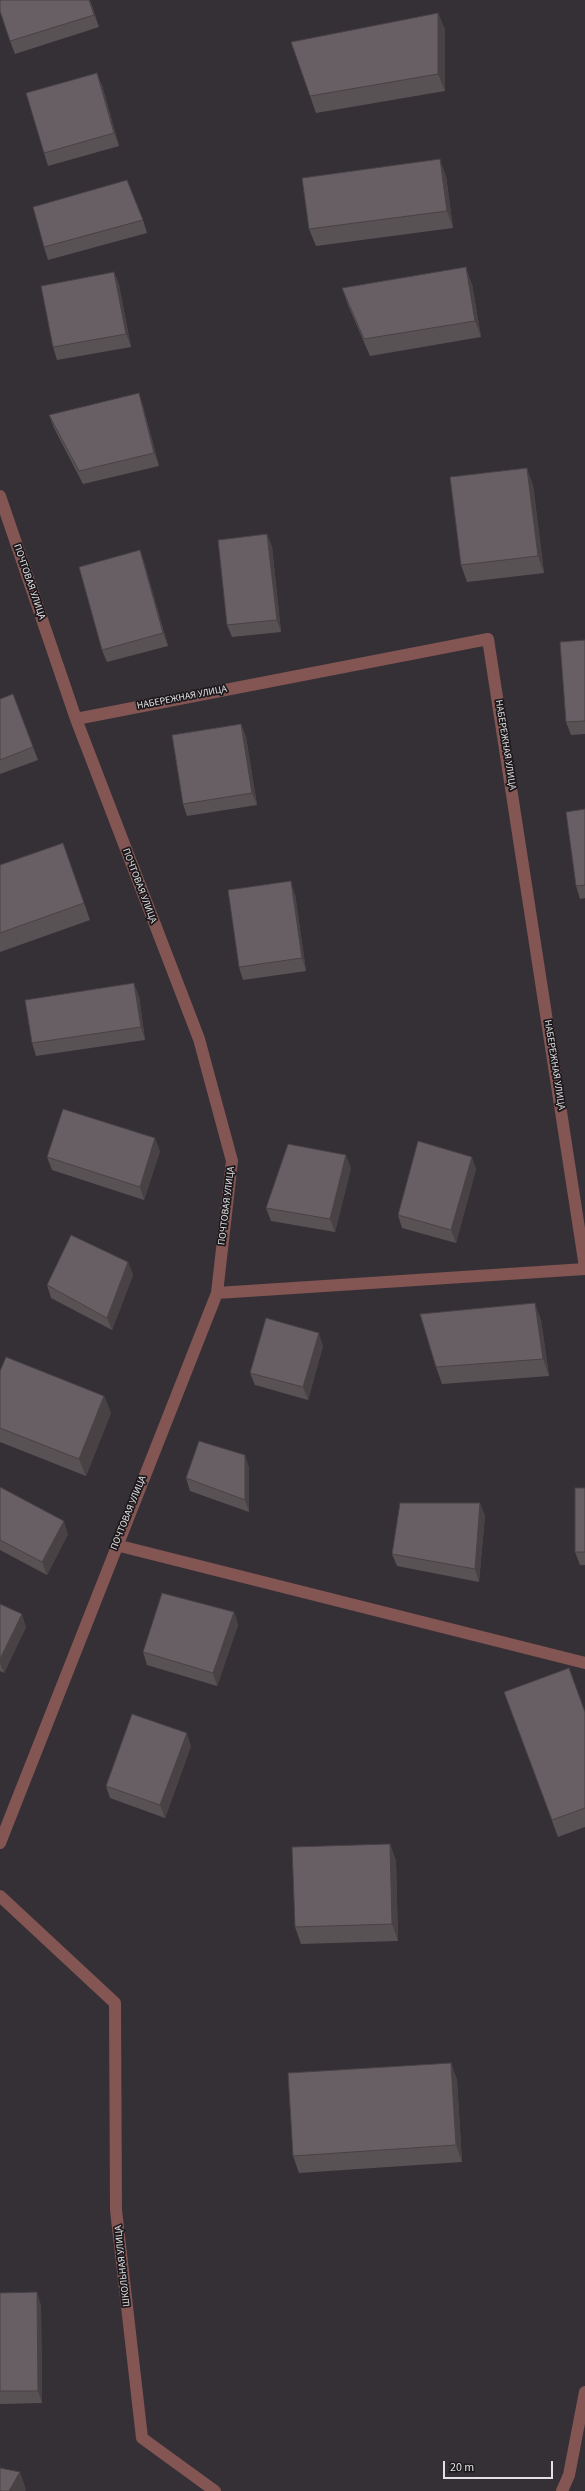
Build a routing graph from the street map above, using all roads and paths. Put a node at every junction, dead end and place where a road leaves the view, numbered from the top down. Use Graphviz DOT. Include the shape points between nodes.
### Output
graph roads {
  1 [pos="0,496"];
  2 [pos="76,719"];
  3 [pos="585,1268"];
  4 [pos="217,1293"];
  5 [pos="116,1545"];
  6 [pos="585,1663"];
  7 [pos="0,1843"];
  8 [pos="0,1896"];
  9 [pos="585,2392"];
  10 [pos="215,2491"];
  11 [pos="562,2491"];
  1 -- 2 [label="street, ПОЧТОВАЯ УЛИЦА"];
  2 -- 3 [label="street, НАБЕРЕЖНАЯ УЛИЦА" via="488,638"];
  2 -- 4 [label="street, ПОЧТОВАЯ УЛИЦА" via="199,1038 232,1161"];
  3 -- 4 [label="street"];
  4 -- 5 [label="street, ПОЧТОВАЯ УЛИЦА"];
  5 -- 6 [label="street"];
  5 -- 7 [label="street, ПОЧТОВАЯ УЛИЦА"];
  8 -- 10 [label="street, ШКОЛЬНАЯ УЛИЦА" via="115,2003 116,2210 142,2438"];
  9 -- 11 [label="street" via="569,2475"];
}
